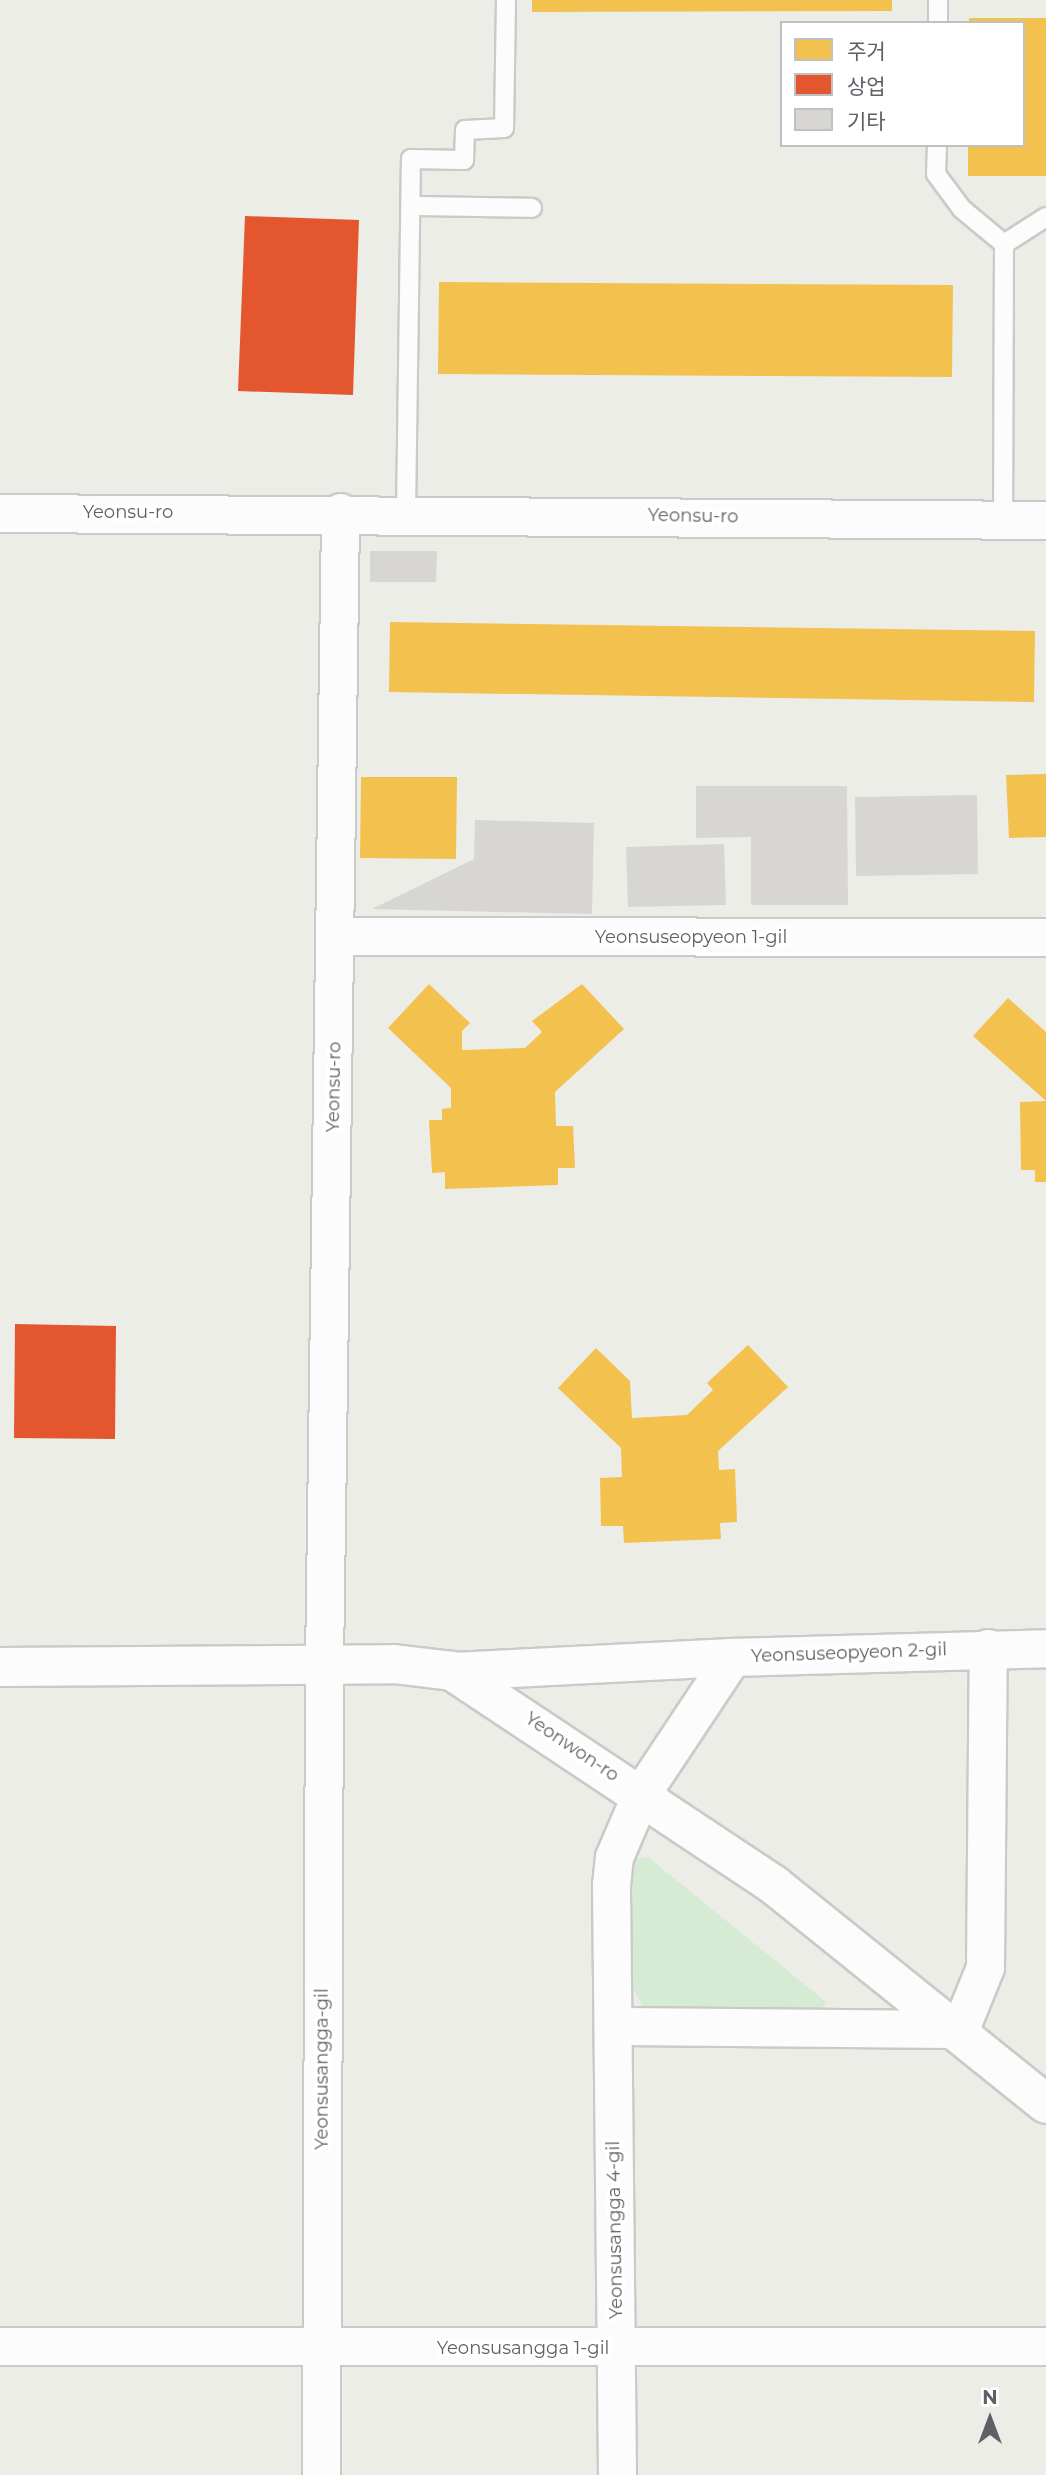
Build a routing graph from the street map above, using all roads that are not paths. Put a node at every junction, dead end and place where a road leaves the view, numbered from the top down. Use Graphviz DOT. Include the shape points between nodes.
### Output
graph roads {
  1 [pos="506,0"];
  2 [pos="938,0"];
  3 [pos="938,21"];
  4 [pos="937,147"];
  5 [pos="411,206"];
  6 [pos="532,208"];
  7 [pos="1046,216"];
  8 [pos="1004,244"];
  9 [pos="340,512"];
  10 [pos="0,513"];
  11 [pos="406,513"];
  12 [pos="1003,519"];
  13 [pos="1046,520"];
  14 [pos="336,936"];
  15 [pos="1046,937"];
  16 [pos="988,1648"];
  17 [pos="1046,1648"];
  18 [pos="732,1657"];
  19 [pos="324,1663"];
  20 [pos="0,1667"];
  21 [pos="452,1671"];
  22 [pos="641,1794"];
  23 [pos="613,2026"];
  24 [pos="960,2029"];
  25 [pos="1046,2104"];
  26 [pos="0,2346"];
  27 [pos="1046,2346"];
  28 [pos="321,2348"];
  29 [pos="616,2348"];
  30 [pos="321,2475"];
  31 [pos="617,2475"];
  1 -- 5 [label="lane" via="504,128 465,130 464,160 411,159"];
  2 -- 3 [label="lane"];
  4 -- 8 [label="lane" via="936,174 962,209"];
  5 -- 6 [label="lane"];
  5 -- 11 [label="lane"];
  7 -- 8 [label="lane"];
  8 -- 12 [label="lane"];
  9 -- 10 [label="street, Yeonsu-ro"];
  9 -- 11 [label="street, Yeonsu-ro"];
  9 -- 14 [label="street, Yeonsu-ro"];
  11 -- 12 [label="street, Yeonsu-ro"];
  12 -- 13 [label="street, Yeonsu-ro"];
  14 -- 15 [label="street, Yeonsuseopyeon 1-gil"];
  14 -- 19 [label="street, Yeonsu-ro"];
  16 -- 17 [label="street, Yeonsuseopyeon 2-gil"];
  16 -- 18 [label="street, Yeonsuseopyeon 2-gil"];
  16 -- 24 [label="street" via="985,1967"];
  18 -- 21 [label="street"];
  18 -- 22 [label="street, Yeonsuseopyeon 2-gil"];
  19 -- 20 [label="street, Yeonwon-ro"];
  19 -- 21 [label="street, Yeonwon-ro"];
  19 -- 28 [label="street, Yeonsusangga-gil"];
  21 -- 22 [label="street, Yeonwon-ro"];
  22 -- 23 [label="street, Yeonsusangga 4-gil" via="612,1871"];
  22 -- 24 [label="street, Yeonwon-ro" via="774,1885"];
  23 -- 24 [label="street"];
  23 -- 29 [label="street, Yeonsusangga 4-gil"];
  24 -- 25 [label="street, Yeonwon-ro"];
  26 -- 28 [label="street, Yeonsusangga 1-gil"];
  27 -- 29 [label="street, Yeonsusangga 1-gil"];
  28 -- 29 [label="street, Yeonsusangga 1-gil"];
  28 -- 30 [label="street, Yeonsusangga-gil"];
  29 -- 31 [label="street, Yeonsusangga 4-gil"];
}
